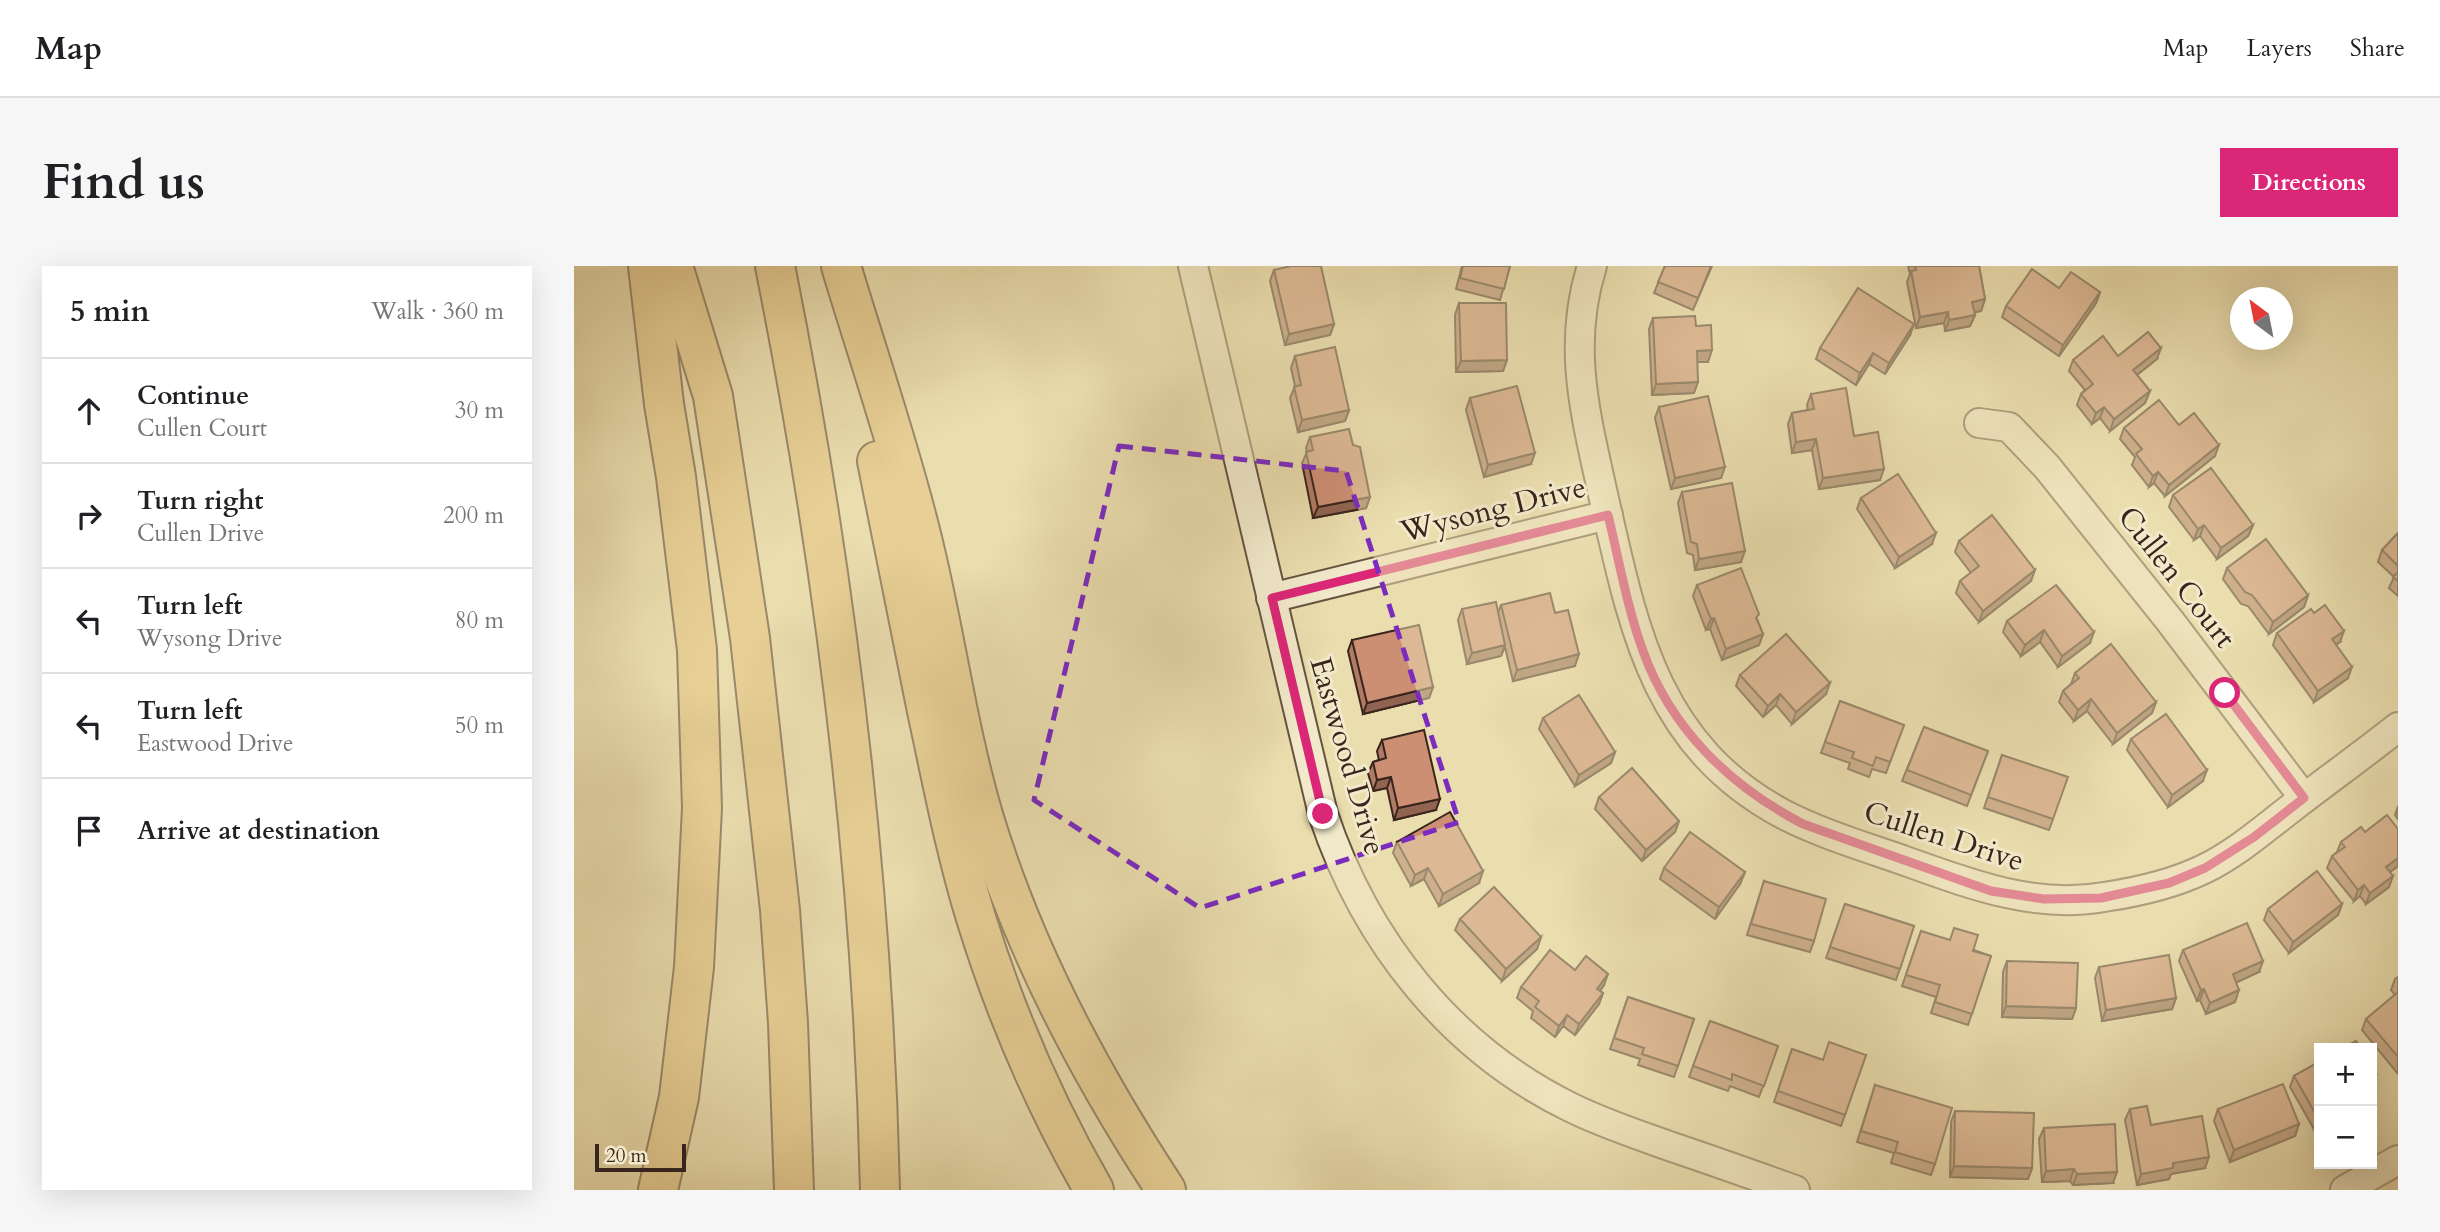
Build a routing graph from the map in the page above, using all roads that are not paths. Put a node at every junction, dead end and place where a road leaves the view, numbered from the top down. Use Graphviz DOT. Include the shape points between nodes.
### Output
graph roads {
  1 [pos="648,266"];
  2 [pos="673,266"];
  3 [pos="775,266"];
  4 [pos="839,266"];
  5 [pos="1193,266"];
  6 [pos="1592,266"];
  7 [pos="1979,423"];
  8 [pos="1608,515"];
  9 [pos="1272,598"];
  10 [pos="2398,727"];
  11 [pos="2304,798"];
  12 [pos="2387,1166"];
  13 [pos="658,1190"];
  14 [pos="794,1190"];
  15 [pos="880,1190"];
  16 [pos="1094,1190"];
  17 [pos="1166,1190"];
  18 [pos="1795,1190"];
  19 [pos="2345,1190"];
  1 -- 13 [label="highway" via="697,650 702,808 694,967 679,1097"];
  2 -- 14 [label="highway" via="713,396 750,638 780,910"];
  3 -- 15 [label="highway" via="816,486 848,722 873,1006"];
  4 -- 16 [label="highway" via="950,822 975,916 1034,1071"];
  4 -- 17 [label="highway" via="916,516 975,782 998,860 1063,1014 1104,1091"];
  5 -- 9 [label="street, Eastwood Drive"];
  6 -- 8 [label="street, Wysong Drive" via="1578,338 1580,380"];
  7 -- 11 [label="street, Cullen Court" via="2009,427 2047,467"];
  8 -- 9 [label="street, Wysong Drive"];
  8 -- 11 [label="street, Cullen Drive" via="1634,625 1668,703 1702,749 1732,778 1803,824 1991,891 2044,899 2101,898 2169,883 2205,868"];
  9 -- 18 [label="street, Eastwood Drive" via="1332,841 1375,929 1426,997 1488,1055 1560,1102 1611,1125"];
  10 -- 11 [label="street, Cullen Drive"];
  12 -- 19 [label="street"];
}
